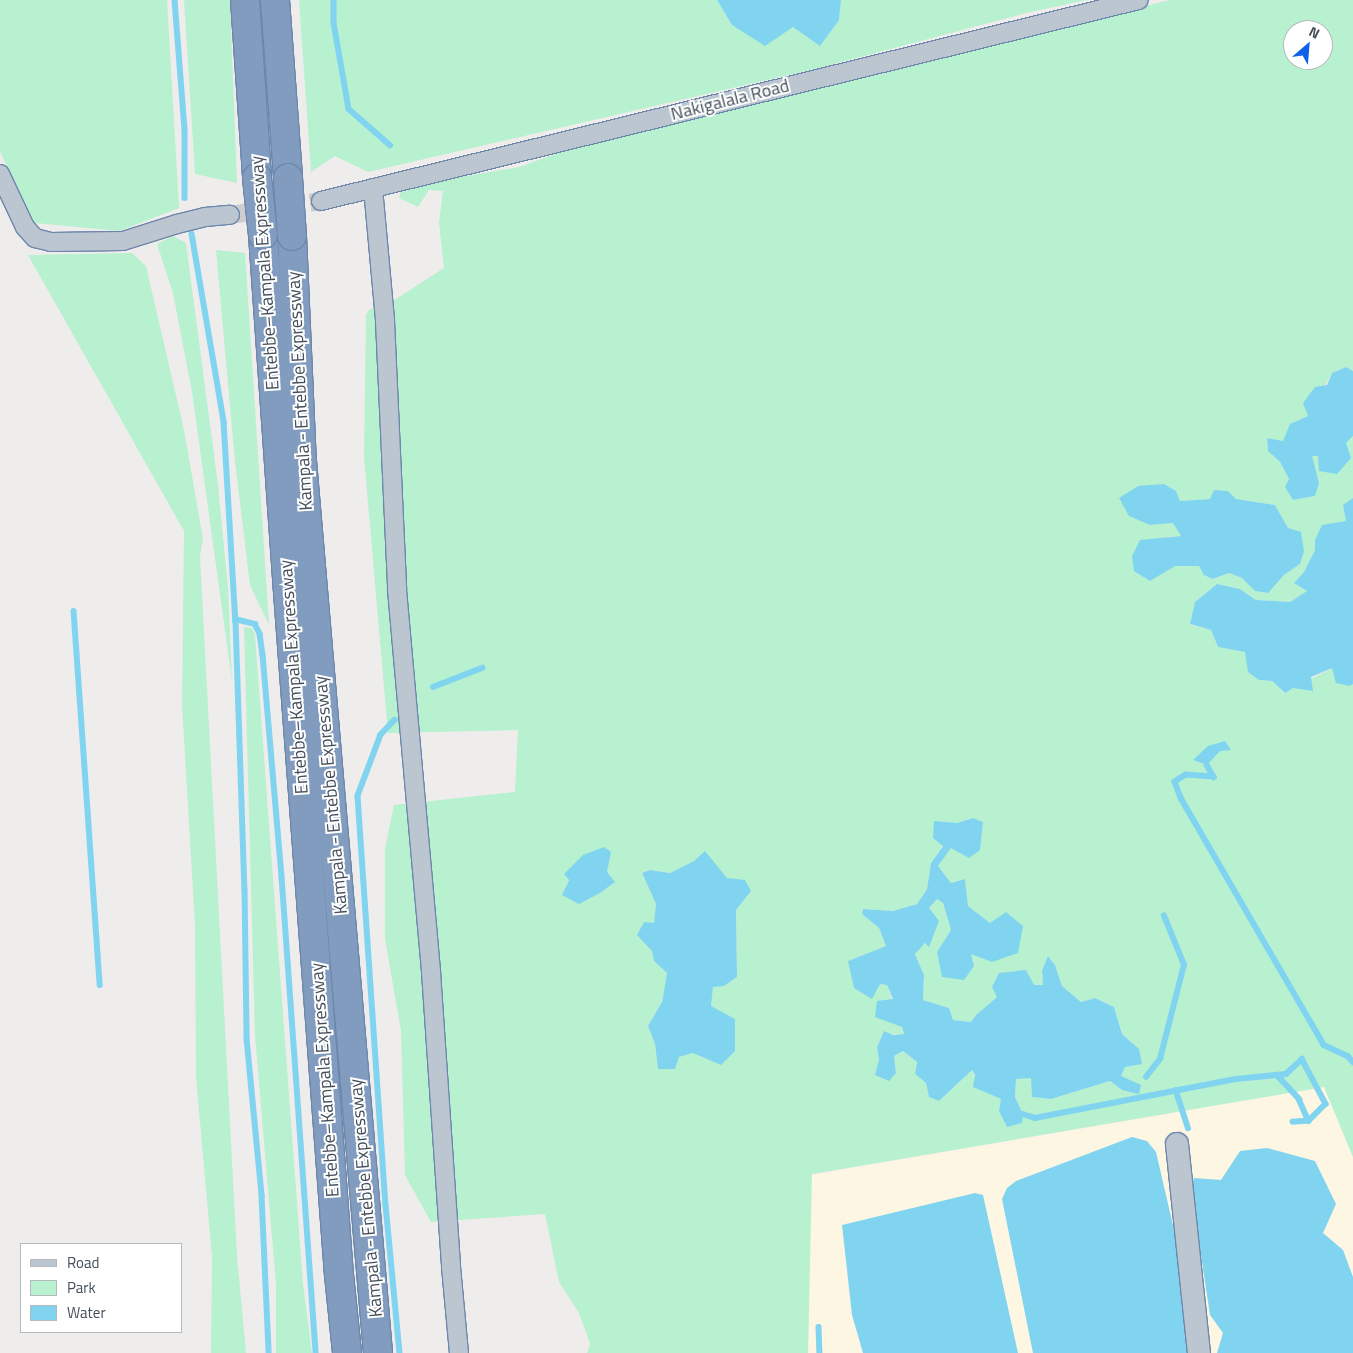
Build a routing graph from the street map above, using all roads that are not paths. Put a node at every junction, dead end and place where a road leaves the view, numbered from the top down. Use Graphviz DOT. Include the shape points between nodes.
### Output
graph roads {
  1 [pos="245,0"];
  2 [pos="275,0"];
  3 [pos="1139,0"];
  4 [pos="0,174"];
  5 [pos="373,188"];
  6 [pos="321,201"];
  7 [pos="230,215"];
  8 [pos="292,236"];
  9 [pos="1176,1144"];
  10 [pos="347,1353"];
  11 [pos="378,1353"];
  12 [pos="460,1353"];
  13 [pos="1199,1353"];
  1 -- 10 [label="highway, Entebbe–Kampala Expressway, bridge"];
  2 -- 8 [label="highway, Entebbe–Kampala Expressway, bridge"];
  3 -- 5 [label="street, Nakigalala Road"];
  4 -- 7 [label="street" via="25,228 35,238 51,242 122,241 205,217"];
  5 -- 6 [label="street, Nakigalala Road"];
  5 -- 12 [label="street" via="385,320 397,590"];
  8 -- 11 [label="highway, Kampala - Entebbe Expressway" via="302,461"];
  9 -- 13 [label="street"];
}
